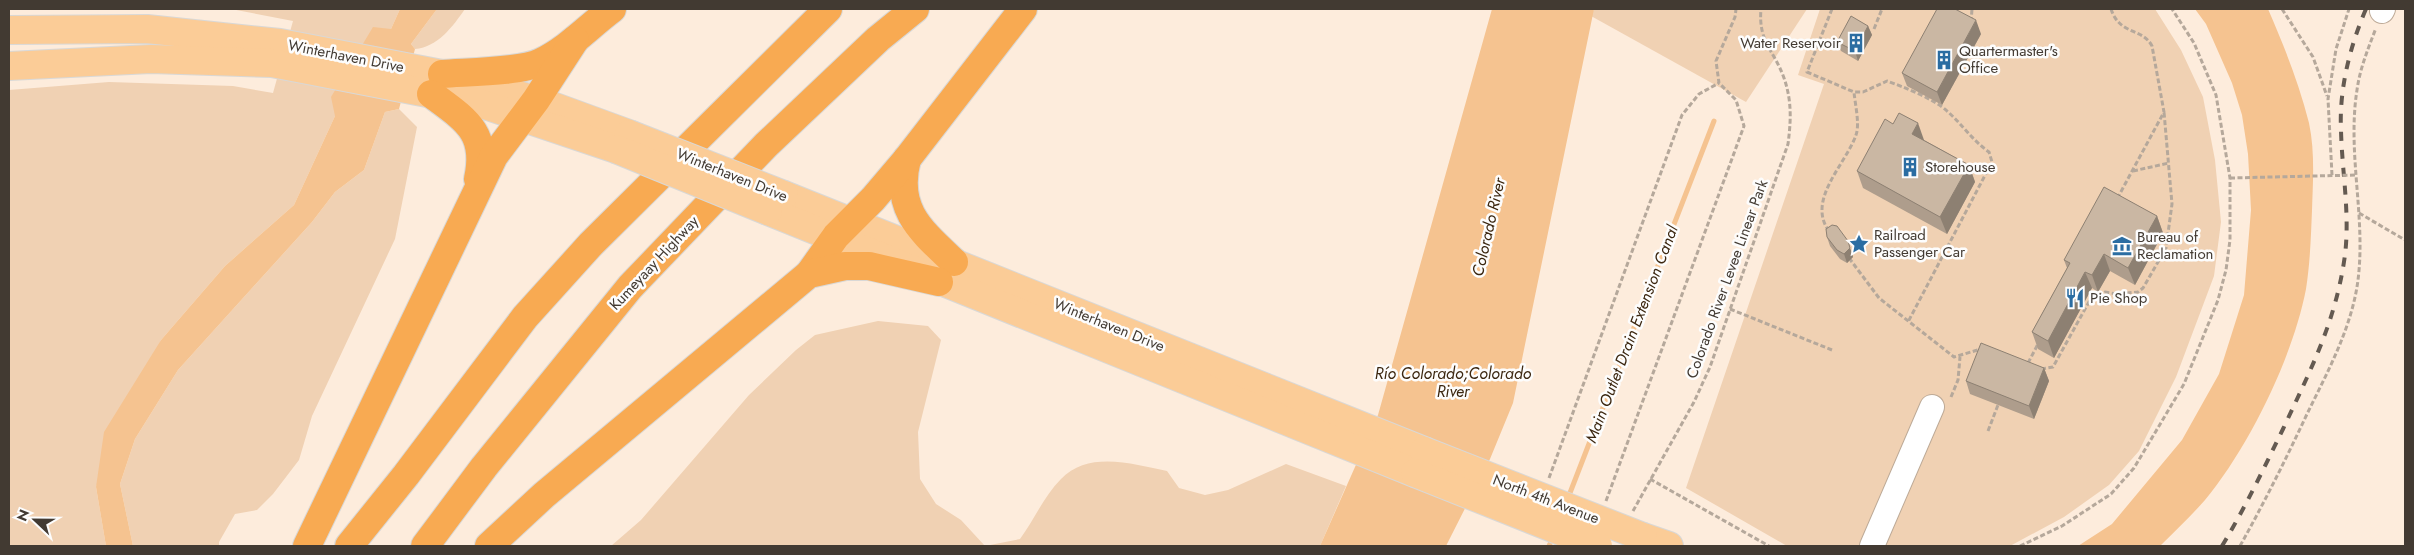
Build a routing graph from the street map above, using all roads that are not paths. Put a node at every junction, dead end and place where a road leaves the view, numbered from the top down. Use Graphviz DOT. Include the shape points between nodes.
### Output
graph roads {
  1 [pos="612,9"];
  2 [pos="828,9"];
  3 [pos="916,9"];
  4 [pos="1023,9"];
  5 [pos="9,30"];
  6 [pos="575,40"];
  7 [pos="276,53"];
  8 [pos="9,66"];
  9 [pos="437,84"];
  10 [pos="529,109"];
  11 [pos="908,159"];
  12 [pos="475,196"];
  13 [pos="843,229"];
  14 [pos="947,272"];
  15 [pos="809,274"];
  16 [pos="1941,402"];
  17 [pos="1420,462"];
  18 [pos="307,546"];
  19 [pos="349,546"];
  20 [pos="424,546"];
  21 [pos="489,546"];
  22 [pos="1598,546"];
  23 [pos="1669,546"];
  24 [pos="1872,546"];
  1 -- 6 [label="highway"];
  2 -- 19 [label="highway" via="591,244 532,310"];
  3 -- 20 [label="highway, Kumeyaay Highway" via="878,39 766,145 630,287"];
  4 -- 11 [label="highway"];
  5 -- 7 [label="main road, Winterhaven Drive" via="147,29"];
  6 -- 9 [label="highway" via="532,65"];
  6 -- 10 [label="highway"];
  7 -- 8 [label="main road, Winterhaven Drive"];
  7 -- 9 [label="main road, Winterhaven Drive"];
  9 -- 10 [label="main road, Winterhaven Drive" via="479,103"];
  9 -- 12 [label="highway" via="479,140 482,162"];
  10 -- 12 [label="highway" via="494,156"];
  10 -- 13 [label="main road, Winterhaven Drive, bridge"];
  11 -- 13 [label="highway"];
  11 -- 14 [label="highway" via="902,178 907,205"];
  12 -- 18 [label="highway"];
  13 -- 14 [label="main road, Winterhaven Drive"];
  13 -- 15 [label="highway"];
  14 -- 15 [label="highway" via="845,266"];
  14 -- 17 [label="main road, Winterhaven Drive"];
  15 -- 21 [label="highway" via="544,495"];
  16 -- 24 [label="lane"];
  17 -- 22 [label="main road, North 4th Avenue, bridge"];
  17 -- 23 [label="main road, North 4th Avenue, bridge" via="1637,526"];
}
